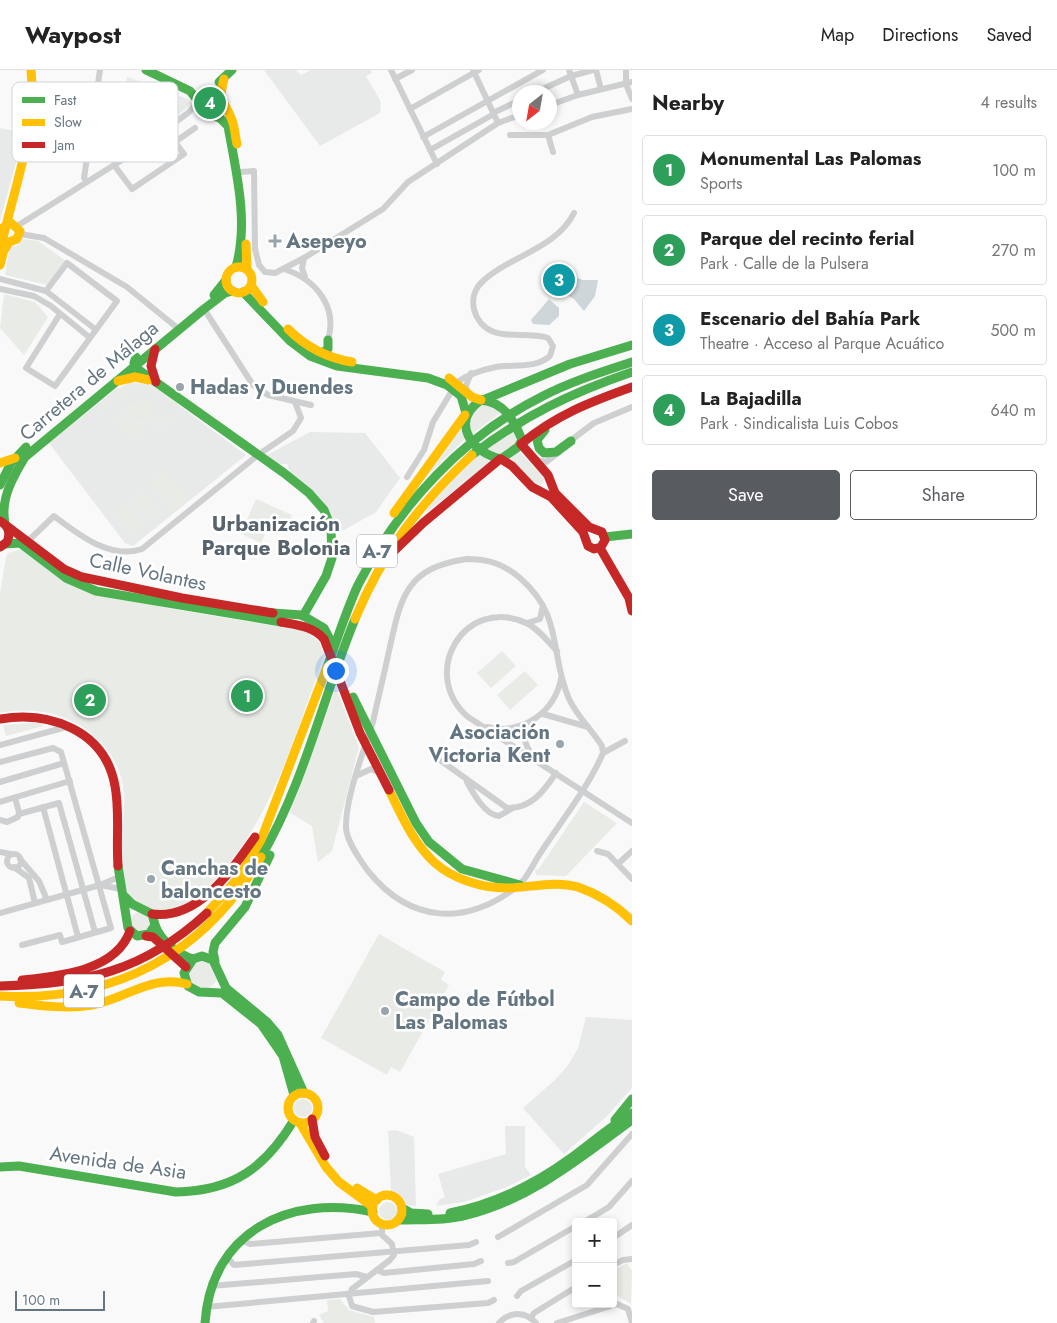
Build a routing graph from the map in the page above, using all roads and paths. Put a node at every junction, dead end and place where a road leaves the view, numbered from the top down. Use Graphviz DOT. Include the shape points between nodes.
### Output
graph roads {
  1 [pos="146,70"];
  2 [pos="156,70"];
  3 [pos="232,70"];
  4 [pos="390,70"];
  5 [pos="412,70"];
  6 [pos="543,70"];
  7 [pos="594,70"];
  8 [pos="626,70"];
  9 [pos="475,71"];
  10 [pos="570,73"];
  11 [pos="224,79"];
  12 [pos="395,79"];
  13 [pos="171,82"];
  14 [pos="629,83"];
  15 [pos="178,85"];
  16 [pos="549,85"];
  17 [pos="601,89"];
  18 [pos="209,91"];
  19 [pos="578,95"];
  20 [pos="632,99"];
  21 [pos="222,101"];
  22 [pos="488,101"];
  23 [pos="198,102"];
  24 [pos="557,102"];
  25 [pos="512,104"];
  26 [pos="410,109"];
  27 [pos="632,109"];
  28 [pos="188,113"];
  29 [pos="203,113"];
  30 [pos="494,113"];
  31 [pos="215,115"];
  32 [pos="512,118"];
  33 [pos="178,121"];
  34 [pos="498,123"];
  35 [pos="195,128"];
  36 [pos="510,135"];
  37 [pos="548,135"];
  38 [pos="423,137"];
  39 [pos="178,140"];
  40 [pos="178,146"];
  41 [pos="430,150"];
  42 [pos="553,152"];
  43 [pos="178,158"];
  44 [pos="21,162"];
  45 [pos="86,162"];
  46 [pos="118,162"];
  47 [pos="172,162"];
  48 [pos="437,164"];
  49 [pos="114,165"];
  50 [pos="241,172"];
  51 [pos="87,181"];
  52 [pos="574,213"];
  53 [pos="5,241"];
  54 [pos="304,258"];
  55 [pos="236,267"];
  56 [pos="246,269"];
  57 [pos="284,269"];
  58 [pos="305,277"];
  59 [pos="0,279"];
  60 [pos="226,280"];
  61 [pos="251,285"];
  62 [pos="0,289"];
  63 [pos="46,291"];
  64 [pos="238,292"];
  65 [pos="204,309"];
  66 [pos="60,314"];
  67 [pos="175,326"];
  68 [pos="94,329"];
  69 [pos="89,338"];
  70 [pos="328,343"];
  71 [pos="632,345"];
  72 [pos="156,348"];
  73 [pos="306,349"];
  74 [pos="323,354"];
  75 [pos="135,362"];
  76 [pos="632,362"];
  77 [pos="338,363"];
  78 [pos="632,372"];
  79 [pos="471,374"];
  80 [pos="157,382"];
  81 [pos="110,384"];
  82 [pos="454,386"];
  83 [pos="632,387"];
  84 [pos="467,392"];
  85 [pos="482,400"];
  86 [pos="295,402"];
  87 [pos="311,405"];
  88 [pos="632,408"];
  89 [pos="568,412"];
  90 [pos="466,414"];
  91 [pos="571,441"];
  92 [pos="521,444"];
  93 [pos="258,455"];
  94 [pos="15,458"];
  95 [pos="553,458"];
  96 [pos="500,459"];
  97 [pos="532,459"];
  98 [pos="0,463"];
  99 [pos="407,477"];
  100 [pos="1,478"];
  101 [pos="548,478"];
  102 [pos="538,490"];
  103 [pos="3,506"];
  104 [pos="4,524"];
  105 [pos="594,529"];
  106 [pos="632,534"];
  107 [pos="605,537"];
  108 [pos="585,538"];
  109 [pos="26,543"];
  110 [pos="2,546"];
  111 [pos="600,548"];
  112 [pos="369,565"];
  113 [pos="380,565"];
  114 [pos="631,599"];
  115 [pos="542,602"];
  116 [pos="632,611"];
  117 [pos="301,620"];
  118 [pos="527,623"];
  119 [pos="559,653"];
  120 [pos="562,673"];
  121 [pos="347,692"];
  122 [pos="543,714"];
  123 [pos="48,718"];
  124 [pos="0,719"];
  125 [pos="474,722"];
  126 [pos="530,722"];
  127 [pos="70,726"];
  128 [pos="588,726"];
  129 [pos="365,731"];
  130 [pos="41,733"];
  131 [pos="625,741"];
  132 [pos="365,742"];
  133 [pos="0,745"];
  134 [pos="603,753"];
  135 [pos="440,760"];
  136 [pos="537,761"];
  137 [pos="0,762"];
  138 [pos="64,763"];
  139 [pos="556,773"];
  140 [pos="381,774"];
  141 [pos="356,776"];
  142 [pos="465,778"];
  143 [pos="70,781"];
  144 [pos="0,782"];
  145 [pos="582,790"];
  146 [pos="15,798"];
  147 [pos="0,802"];
  148 [pos="276,803"];
  149 [pos="43,807"];
  150 [pos="513,808"];
  151 [pos="19,814"];
  152 [pos="0,820"];
  153 [pos="278,824"];
  154 [pos="632,824"];
  155 [pos="597,851"];
  156 [pos="632,851"];
  157 [pos="0,852"];
  158 [pos="12,854"];
  159 [pos="258,855"];
  160 [pos="0,857"];
  161 [pos="20,860"];
  162 [pos="619,863"];
  163 [pos="11,866"];
  164 [pos="119,877"];
  165 [pos="632,879"];
  166 [pos="100,885"];
  167 [pos="520,885"];
  168 [pos="83,890"];
  169 [pos="122,892"];
  170 [pos="67,894"];
  171 [pos="47,900"];
  172 [pos="35,903"];
  173 [pos="143,909"];
  174 [pos="0,913"];
  175 [pos="152,914"];
  176 [pos="127,920"];
  177 [pos="632,920"];
  178 [pos="155,925"];
  179 [pos="130,931"];
  180 [pos="95,932"];
  181 [pos="146,936"];
  182 [pos="78,937"];
  183 [pos="185,939"];
  184 [pos="22,945"];
  185 [pos="193,959"];
  186 [pos="215,961"];
  187 [pos="186,967"];
  188 [pos="221,976"];
  189 [pos="0,982"];
  190 [pos="187,984"];
  191 [pos="0,986"];
  192 [pos="208,992"];
  193 [pos="0,996"];
  194 [pos="0,1000"];
  195 [pos="299,1094"];
  196 [pos="632,1100"];
  197 [pos="632,1112"];
  198 [pos="312,1119"];
  199 [pos="632,1120"];
  200 [pos="297,1121"];
  201 [pos="612,1124"];
  202 [pos="632,1134"];
  203 [pos="0,1167"];
  204 [pos="632,1181"];
  205 [pos="357,1196"];
  206 [pos="374,1206"];
  207 [pos="349,1208"];
  208 [pos="402,1208"];
  209 [pos="591,1218"];
  210 [pos="398,1220"];
  211 [pos="632,1225"];
  212 [pos="572,1228"];
  213 [pos="382,1229"];
  214 [pos="617,1235"];
  215 [pos="498,1237"];
  216 [pos="241,1240"];
  217 [pos="476,1242"];
  218 [pos="394,1251"];
  219 [pos="226,1256"];
  220 [pos="632,1259"];
  221 [pos="481,1261"];
  222 [pos="572,1262"];
  223 [pos="508,1263"];
  224 [pos="616,1263"];
  225 [pos="377,1270"];
  226 [pos="367,1277"];
  227 [pos="488,1281"];
  228 [pos="211,1286"];
  229 [pos="572,1289"];
  230 [pos="349,1294"];
  231 [pos="517,1296"];
  232 [pos="494,1300"];
  233 [pos="206,1307"];
  234 [pos="531,1318"];
  235 [pos="205,1323"];
  236 [pos="499,1323"];
  237 [pos="536,1323"];
  238 [pos="557,1323"];
  239 [pos="631,1323"];
  1 -- 13 [label="main road"];
  2 -- 18 [label="main road"];
  3 -- 11 [label="main road"];
  4 -- 12 [label="street"];
  5 -- 12 [label="street"];
  6 -- 22 [label="street"];
  7 -- 10 [label="street"];
  7 -- 17 [label="street"];
  8 -- 14 [label="street"];
  9 -- 22 [label="street"];
  9 -- 26 [label="street"];
  10 -- 16 [label="street"];
  10 -- 19 [label="street"];
  11 -- 18 [label="main road"];
  11 -- 21 [label="main road" via="220,89"];
  12 -- 26 [label="street"];
  14 -- 17 [label="street"];
  14 -- 20 [label="street"];
  15 -- 23 [label="main road" via="190,91"];
  17 -- 19 [label="street"];
  18 -- 21 [label="main road"];
  18 -- 23 [label="main road" via="202,94"];
  19 -- 24 [label="street"];
  21 -- 31 [label="main road"];
  21 -- 50 [label="main road" via="232,119"];
  22 -- 30 [label="street"];
  22 -- 38 [label="street"];
  23 -- 28 [label="street"];
  23 -- 29 [label="main road"];
  25 -- 30 [label="street"];
  26 -- 38 [label="street"];
  27 -- 37 [label="street" via="592,117"];
  28 -- 29 [label="street"];
  28 -- 33 [label="street"];
  29 -- 31 [label="main road"];
  30 -- 34 [label="street"];
  30 -- 41 [label="street"];
  31 -- 55 [label="main road" via="228,126 235,173 241,246"];
  32 -- 34 [label="street"];
  34 -- 48 [label="street"];
  35 -- 39 [label="street"];
  36 -- 37 [label="street"];
  37 -- 42 [label="street"];
  38 -- 41 [label="street"];
  40 -- 43 [label="street" via="184,154"];
  41 -- 48 [label="street"];
  44 -- 53 [label="main road" via="8,212"];
  45 -- 51 [label="street" via="84,178"];
  46 -- 49 [label="street"];
  47 -- 49 [label="street" via="132,189"];
  48 -- 54 [label="street" via="408,182 383,208"];
  49 -- 51 [label="street"];
  50 -- 56 [label="main road"];
  50 -- 57 [label="street" via="254,171 256,259 270,274"];
  51 -- 53 [label="street"];
  52 -- 79 [label="street" via="544,244 483,280 472,301 477,317 487,328 500,333 548,338 553,346 550,356 533,364 497,367"];
  53 -- 67 [label="street" via="44,238 127,287"];
  54 -- 57 [label="street"];
  54 -- 58 [label="street" via="302,268"];
  55 -- 56 [label="main road"];
  55 -- 60 [label="main road" via="228,272"];
  56 -- 61 [label="main road" via="252,276"];
  57 -- 58 [label="street"];
  58 -- 70 [label="street" via="318,290 330,314 332,328"];
  59 -- 63 [label="street"];
  60 -- 64 [label="main road"];
  60 -- 67 [label="main road, Carretera de Málaga" via="216,293"];
  61 -- 64 [label="main road"];
  61 -- 73 [label="main road"];
  62 -- 66 [label="street" via="34,296"];
  63 -- 68 [label="street"];
  63 -- 68 [label="street" via="67,263 110,295 117,301"];
  64 -- 65 [label="main road, Carretera de Málaga" via="225,293"];
  64 -- 73 [label="main road" via="248,295"];
  65 -- 72 [label="main road, Carretera de Málaga"];
  65 -- 86 [label="street" via="253,385 268,395"];
  66 -- 69 [label="street"];
  66 -- 69 [label="street" via="26,368 55,386"];
  67 -- 75 [label="main road, Carretera de Málaga"];
  68 -- 69 [label="street"];
  70 -- 73 [label="main road"];
  70 -- 74 [label="main road"];
  70 -- 77 [label="main road"];
  71 -- 85 [label="main road" via="570,364"];
  72 -- 75 [label="main road, Carretera de Málaga"];
  72 -- 80 [label="main road" via="150,362"];
  73 -- 74 [label="main road"];
  73 -- 77 [label="main road" via="320,361"];
  74 -- 77 [label="main road"];
  75 -- 80 [label="main road"];
  75 -- 81 [label="main road, Carretera de Málaga"];
  75 -- 94 [label="main road, Carretera de Málaga" via="43,432"];
  76 -- 112 [label="main road, A-7" via="548,392 492,425 456,454 422,490 390,530"];
  77 -- 82 [label="main road" via="425,370 440,374"];
  78 -- 113 [label="main road, A-7" via="557,399 482,445 417,510"];
  79 -- 82 [label="street"];
  79 -- 84 [label="street"];
  80 -- 81 [label="main road" via="135,377"];
  80 -- 93 [label="main road"];
  81 -- 103 [label="main road, Carretera de Málaga" via="25,457 9,483"];
  82 -- 84 [label="main road"];
  82 -- 90 [label="main road" via="464,402"];
  82 -- 99 [label="street" via="433,422 424,450"];
  83 -- 89 [label="main road"];
  84 -- 85 [label="main road"];
  85 -- 90 [label="main road" via="470,407"];
  85 -- 92 [label="main road" via="497,402 504,408 519,432"];
  86 -- 87 [label="street"];
  86 -- 93 [label="street" via="301,416 298,426"];
  88 -- 91 [label="street" via="594,423"];
  89 -- 91 [label="main road" via="541,433 537,444 548,454"];
  89 -- 92 [label="main road"];
  90 -- 96 [label="main road" via="464,424 468,435 486,455"];
  90 -- 112 [label="main road" via="400,504 378,540"];
  91 -- 95 [label="street"];
  92 -- 96 [label="main road"];
  92 -- 97 [label="main road"];
  93 -- 109 [label="street" via="142,549 124,550 88,541 54,516"];
  93 -- 117 [label="main road" via="313,496 331,527 333,548 330,566"];
  94 -- 98 [label="main road"];
  94 -- 100 [label="main road, Carretera de Málaga"];
  95 -- 97 [label="street" via="542,462"];
  95 -- 101 [label="street"];
  96 -- 102 [label="main road"];
  96 -- 113 [label="main road" via="423,523"];
  97 -- 101 [label="main road"];
  100 -- 103 [label="main road" via="6,482 0,502"];
  101 -- 102 [label="main road" via="546,487"];
  101 -- 105 [label="main road" via="556,493"];
  102 -- 108 [label="main road" via="551,497"];
  103 -- 104 [label="main road, Carretera de Málaga"];
  104 -- 109 [label="main road, Calle Volantes"];
  104 -- 110 [label="main road, Carretera de Málaga" via="10,536"];
  105 -- 107 [label="main road"];
  105 -- 108 [label="main road"];
  106 -- 107 [label="main road"];
  107 -- 111 [label="main road"];
  108 -- 111 [label="main road" via="588,546"];
  109 -- 110 [label="main road"];
  109 -- 117 [label="main road, Calle Volantes" via="66,578 172,600"];
  111 -- 114 [label="main road"];
  112 -- 148 [label="main road, A-7" via="354,596"];
  113 -- 153 [label="main road, A-7" via="355,620"];
  114 -- 116 [label="main road"];
  115 -- 118 [label="street" via="544,611 540,619"];
  115 -- 119 [label="street"];
  115 -- 129 [label="street" via="515,574 492,561 455,560 425,572 408,588 399,606"];
  117 -- 121 [label="main road" via="324,628"];
  118 -- 119 [label="street"];
  118 -- 125 [label="street" via="509,618 487,619 468,629 454,645 446,666 448,688 458,707"];
  119 -- 120 [label="street"];
  120 -- 122 [label="street" via="556,696"];
  120 -- 128 [label="street" via="570,700"];
  121 -- 129 [label="main road"];
  121 -- 129 [label="main road" via="350,707"];
  122 -- 126 [label="street"];
  122 -- 128 [label="street"];
  123 -- 124 [label="main road"];
  123 -- 127 [label="main road"];
  123 -- 130 [label="street" via="47,727"];
  125 -- 126 [label="street" via="502,729"];
  125 -- 136 [label="street"];
  126 -- 136 [label="street" via="524,739"];
  127 -- 130 [label="street"];
  127 -- 164 [label="main road" via="97,748 113,775 117,795"];
  128 -- 134 [label="street" via="602,746"];
  129 -- 132 [label="main road"];
  129 -- 167 [label="main road" via="429,842 462,869"];
  130 -- 133 [label="street"];
  131 -- 134 [label="street"];
  132 -- 140 [label="main road"];
  132 -- 141 [label="street"];
  134 -- 145 [label="street"];
  135 -- 142 [label="street"];
  136 -- 139 [label="street"];
  137 -- 138 [label="street" via="53,748 61,752"];
  138 -- 143 [label="street"];
  138 -- 144 [label="street"];
  139 -- 145 [label="street"];
  139 -- 150 [label="street" via="541,796"];
  140 -- 141 [label="street" via="371,769"];
  140 -- 167 [label="main road" via="408,828 436,864 457,878 472,882 505,888"];
  141 -- 167 [label="street" via="349,803 347,833 363,865 394,895 428,913 453,914 488,905"];
  142 -- 150 [label="street" via="500,805"];
  142 -- 150 [label="street" via="492,815 499,816"];
  143 -- 146 [label="street"];
  143 -- 166 [label="street"];
  145 -- 154 [label="street"];
  145 -- 167 [label="street"];
  146 -- 147 [label="street"];
  146 -- 151 [label="street"];
  148 -- 159 [label="main road, A-7"];
  148 -- 175 [label="main road" via="246,850 200,901 174,916"];
  149 -- 151 [label="street"];
  149 -- 168 [label="street" via="59,802"];
  149 -- 170 [label="street"];
  151 -- 152 [label="street" via="14,820"];
  153 -- 159 [label="main road, A-7"];
  153 -- 186 [label="main road" via="277,838 253,895 215,943"];
  155 -- 162 [label="street" via="608,854"];
  156 -- 162 [label="street"];
  157 -- 158 [label="street"];
  158 -- 161 [label="street"];
  158 -- 163 [label="street" via="7,859"];
  159 -- 183 [label="main road, A-7" via="251,876 230,903 206,929"];
  160 -- 163 [label="street"];
  161 -- 163 [label="street" via="20,864"];
  161 -- 171 [label="street" via="39,881"];
  162 -- 165 [label="street"];
  163 -- 172 [label="street" via="29,878"];
  164 -- 166 [label="street"];
  164 -- 169 [label="main road"];
  166 -- 168 [label="street"];
  166 -- 169 [label="street"];
  166 -- 180 [label="street" via="111,928"];
  167 -- 177 [label="main road" via="577,887 615,905"];
  168 -- 170 [label="street"];
  168 -- 180 [label="street"];
  169 -- 173 [label="main road" via="132,904"];
  169 -- 176 [label="main road"];
  170 -- 171 [label="street"];
  170 -- 182 [label="street"];
  171 -- 172 [label="street"];
  172 -- 174 [label="street"];
  173 -- 175 [label="main road"];
  173 -- 176 [label="main road" via="133,911"];
  175 -- 178 [label="main road"];
  176 -- 179 [label="main road"];
  178 -- 181 [label="main road"];
  178 -- 185 [label="main road" via="161,936 183,955"];
  179 -- 181 [label="main road" via="135,936"];
  179 -- 189 [label="main road" via="128,940 118,953 94,964 47,977"];
  180 -- 182 [label="street"];
  181 -- 187 [label="main road" via="153,937"];
  182 -- 184 [label="street" via="62,942 60,935"];
  183 -- 191 [label="main road, A-7" via="127,967 72,983"];
  183 -- 193 [label="main road, A-7" via="162,961 118,982 44,997"];
  185 -- 186 [label="main road" via="204,957"];
  185 -- 187 [label="main road"];
  186 -- 188 [label="main road"];
  187 -- 190 [label="main road"];
  188 -- 192 [label="main road" via="217,986"];
  188 -- 195 [label="main road" via="228,991 254,1009 275,1030 290,1057"];
  190 -- 192 [label="main road" via="196,992"];
  190 -- 194 [label="main road" via="163,980 106,1002 76,1006 42,1006"];
  192 -- 195 [label="main road" via="225,995 269,1032 284,1056"];
  195 -- 198 [label="main road" via="312,1096 317,1104 318,1110"];
  195 -- 200 [label="main road" via="289,1101 288,1108"];
  196 -- 201 [label="main road"];
  197 -- 201 [label="main road"];
  198 -- 200 [label="main road"];
  198 -- 206 [label="main road" via="315,1137 331,1164"];
  199 -- 210 [label="main road" via="560,1174 510,1202 458,1218"];
  200 -- 203 [label="main road, Avenida de Asia" via="267,1158 249,1171 226,1184 197,1191 176,1192 19,1166"];
  200 -- 205 [label="main road" via="326,1167"];
  201 -- 208 [label="main road" via="551,1172 490,1202 448,1213 412,1213"];
  202 -- 215 [label="street" via="587,1185"];
  204 -- 209 [label="street" via="609,1207"];
  205 -- 206 [label="main road"];
  205 -- 207 [label="main road" via="356,1204"];
  206 -- 207 [label="main road"];
  206 -- 208 [label="main road" via="383,1196 391,1196"];
  206 -- 213 [label="main road"];
  207 -- 216 [label="main road" via="317,1208 290,1213 258,1226"];
  208 -- 210 [label="main road"];
  210 -- 213 [label="main road"];
  211 -- 214 [label="street"];
  212 -- 223 [label="street"];
  213 -- 216 [label="street" via="250,1244"];
  213 -- 218 [label="street"];
  216 -- 219 [label="main road"];
  217 -- 218 [label="street"];
  218 -- 219 [label="street" via="234,1265"];
  218 -- 225 [label="street" via="390,1260"];
  219 -- 228 [label="main road"];
  220 -- 224 [label="street"];
  221 -- 225 [label="street" via="384,1273"];
  222 -- 231 [label="street"];
  225 -- 226 [label="street"];
  226 -- 228 [label="street" via="356,1274"];
  226 -- 230 [label="street"];
  227 -- 230 [label="street"];
  228 -- 233 [label="main road"];
  229 -- 234 [label="street"];
  230 -- 232 [label="street" via="352,1306 373,1312"];
  230 -- 233 [label="street"];
  233 -- 235 [label="main road"];
  234 -- 236 [label="street" via="515,1314 506,1316"];
  234 -- 237 [label="street"];
  238 -- 239 [label="street" via="617,1304 628,1309"];
}
